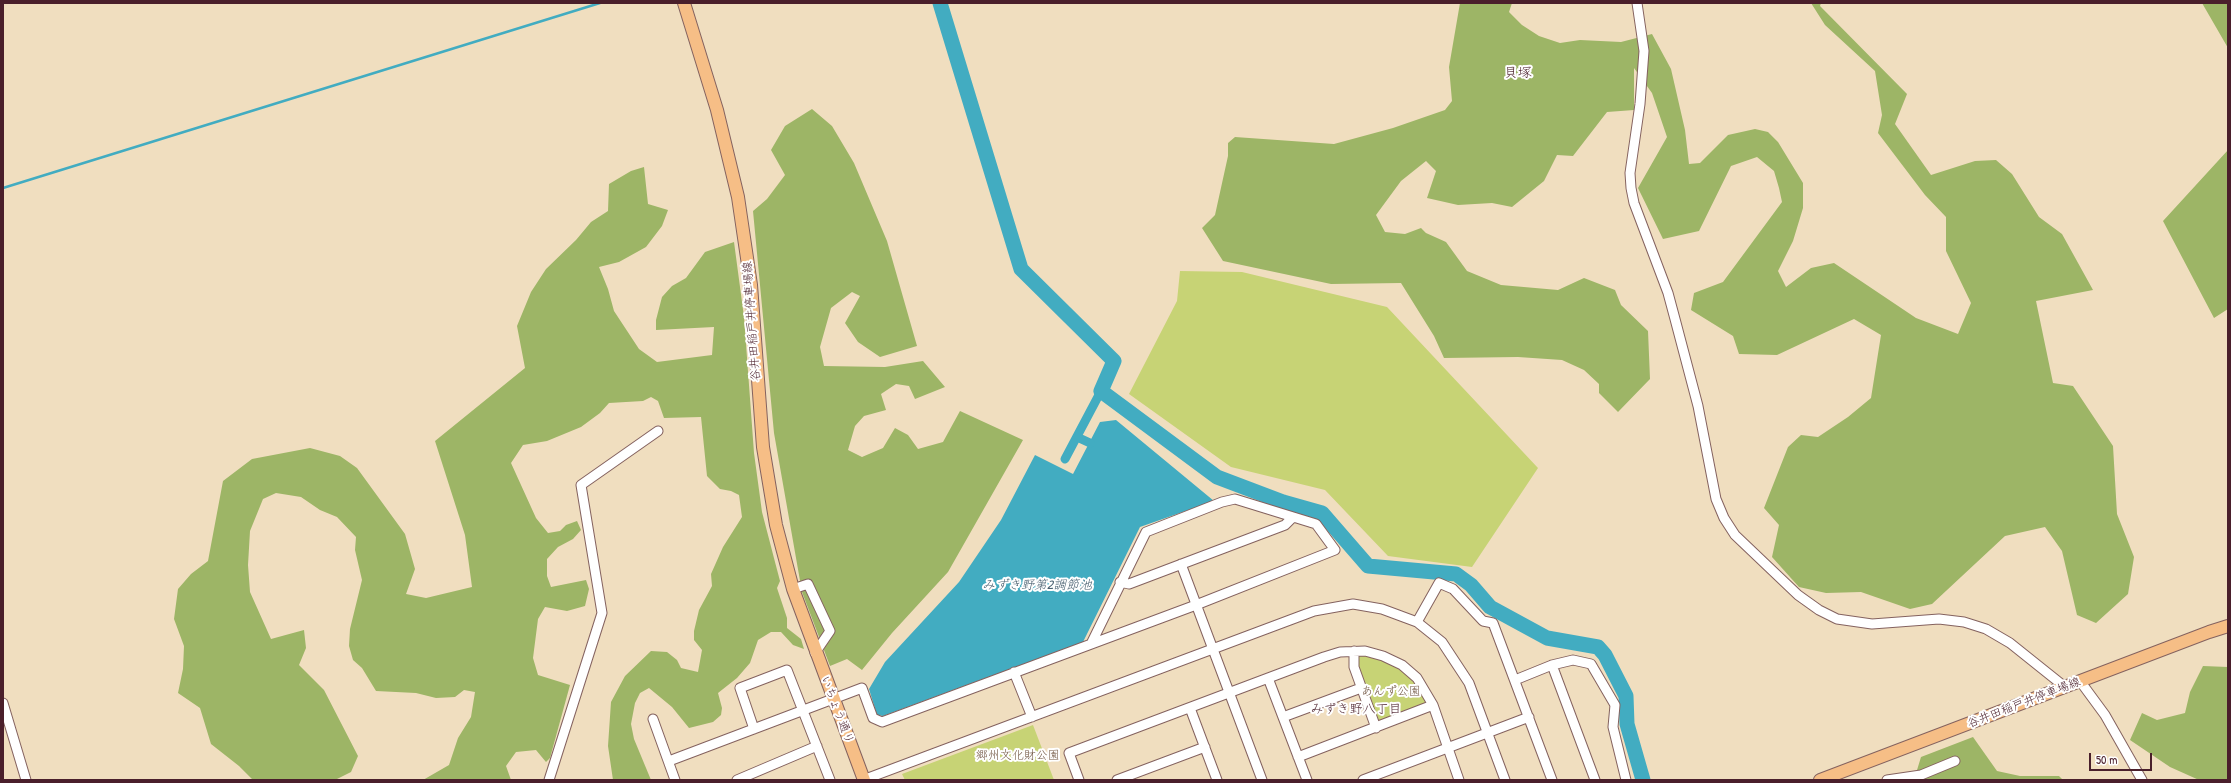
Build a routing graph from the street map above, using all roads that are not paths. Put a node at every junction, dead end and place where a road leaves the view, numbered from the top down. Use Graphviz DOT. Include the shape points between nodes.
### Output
graph roads {
  1 [pos="684,3"];
  2 [pos="1637,3"];
  3 [pos="658,431"];
  4 [pos="1294,517"];
  5 [pos="1181,564"];
  6 [pos="1120,582"];
  7 [pos="793,589"];
  8 [pos="1196,605"];
  9 [pos="1417,622"];
  10 [pos="2228,626"];
  11 [pos="811,640"];
  12 [pos="1091,644"];
  13 [pos="1212,650"];
  14 [pos="1354,651"];
  15 [pos="815,653"];
  16 [pos="1552,665"];
  17 [pos="1014,672"];
  18 [pos="1268,678"];
  19 [pos="1515,680"];
  20 [pos="2080,681"];
  21 [pos="2065,687"];
  22 [pos="1361,688"];
  23 [pos="1228,693"];
  24 [pos="833,700"];
  25 [pos="3,703"];
  26 [pos="1433,705"];
  27 [pos="1190,708"];
  28 [pos="804,710"];
  29 [pos="1032,717"];
  30 [pos="1283,717"];
  31 [pos="1529,717"];
  32 [pos="653,719"];
  33 [pos="1376,728"];
  34 [pos="754,729"];
  35 [pos="1488,734"];
  36 [pos="818,746"];
  37 [pos="1205,747"];
  38 [pos="1448,749"];
  39 [pos="1298,757"];
  40 [pos="669,761"];
  41 [pos="1955,761"];
  42 [pos="26,780"];
  43 [pos="549,780"];
  44 [pos="676,780"];
  45 [pos="737,780"];
  46 [pos="830,780"];
  47 [pos="864,780"];
  48 [pos="1079,780"];
  49 [pos="1117,780"];
  50 [pos="1217,780"];
  51 [pos="1262,780"];
  52 [pos="1307,780"];
  53 [pos="1363,780"];
  54 [pos="1459,780"];
  55 [pos="1505,780"];
  56 [pos="1552,780"];
  57 [pos="1595,780"];
  58 [pos="1626,780"];
  59 [pos="1820,780"];
  60 [pos="1887,780"];
  61 [pos="2142,780"];
  1 -- 7 [label="main road, 谷井田稲戸井停車場線" via="729,154 743,226 751,285 763,447 776,525"];
  2 -- 21 [label="street" via="1644,51 1640,104 1630,173 1631,188 1634,203 1668,293 1698,406 1716,499 1724,518 1735,535 1798,595 1837,619 1872,624 1939,619 1964,622 1986,629 2010,643"];
  3 -- 43 [label="street" via="581,485 602,613"];
  4 -- 5 [label="street" via="1285,525"];
  4 -- 6 [label="street" via="1235,499 1222,502 1146,532"];
  4 -- 8 [label="street" via="1316,524 1335,550"];
  5 -- 6 [label="street" via="1129,584"];
  5 -- 8 [label="street"];
  6 -- 12 [label="street"];
  7 -- 11 [label="main road, 谷井田稲戸井停車場線"];
  7 -- 15 [label="street" via="808,584 830,631"];
  8 -- 12 [label="street"];
  8 -- 13 [label="street"];
  9 -- 13 [label="street" via="1382,609 1353,604 1314,611"];
  9 -- 19 [label="street" via="1439,583 1453,589 1482,621 1493,623"];
  9 -- 35 [label="street" via="1442,642 1460,668 1469,683"];
  10 -- 20 [label="main road, 谷井田稲戸井停車場線"];
  11 -- 15 [label="main road, いちょう通り"];
  12 -- 17 [label="street"];
  13 -- 23 [label="street"];
  13 -- 29 [label="street"];
  14 -- 18 [label="street" via="1340,652"];
  14 -- 22 [label="street" via="1354,667"];
  14 -- 26 [label="street" via="1371,652 1402,665 1417,678"];
  15 -- 24 [label="main road, いちょう通り"];
  16 -- 19 [label="street"];
  16 -- 57 [label="street"];
  16 -- 58 [label="street" via="1574,660 1591,664 1615,705 1613,727"];
  17 -- 24 [label="street" via="882,722 873,718 862,688"];
  17 -- 29 [label="street"];
  18 -- 23 [label="street"];
  18 -- 30 [label="street"];
  19 -- 31 [label="street"];
  20 -- 21 [label="main road, 谷井田稲戸井停車場線"];
  20 -- 61 [label="street" via="2105,716"];
  21 -- 59 [label="main road, 谷井田稲戸井停車場線"];
  22 -- 30 [label="street"];
  22 -- 33 [label="street"];
  23 -- 27 [label="street"];
  23 -- 51 [label="street"];
  24 -- 28 [label="street"];
  24 -- 47 [label="main road, いちょう通り"];
  25 -- 42 [label="street"];
  26 -- 33 [label="street"];
  26 -- 38 [label="street"];
  27 -- 37 [label="street"];
  27 -- 48 [label="street" via="1069,754"];
  28 -- 34 [label="street"];
  28 -- 34 [label="street" via="787,670 740,688"];
  28 -- 36 [label="street"];
  29 -- 47 [label="street"];
  30 -- 39 [label="street"];
  31 -- 35 [label="street"];
  31 -- 56 [label="street"];
  32 -- 40 [label="street"];
  33 -- 39 [label="street"];
  34 -- 40 [label="street"];
  35 -- 38 [label="street"];
  35 -- 55 [label="street"];
  36 -- 45 [label="street"];
  36 -- 46 [label="street"];
  37 -- 49 [label="street"];
  37 -- 50 [label="street"];
  38 -- 53 [label="street"];
  38 -- 54 [label="street"];
  39 -- 52 [label="street"];
  40 -- 44 [label="street"];
  41 -- 60 [label="street" via="1921,775"];
}
